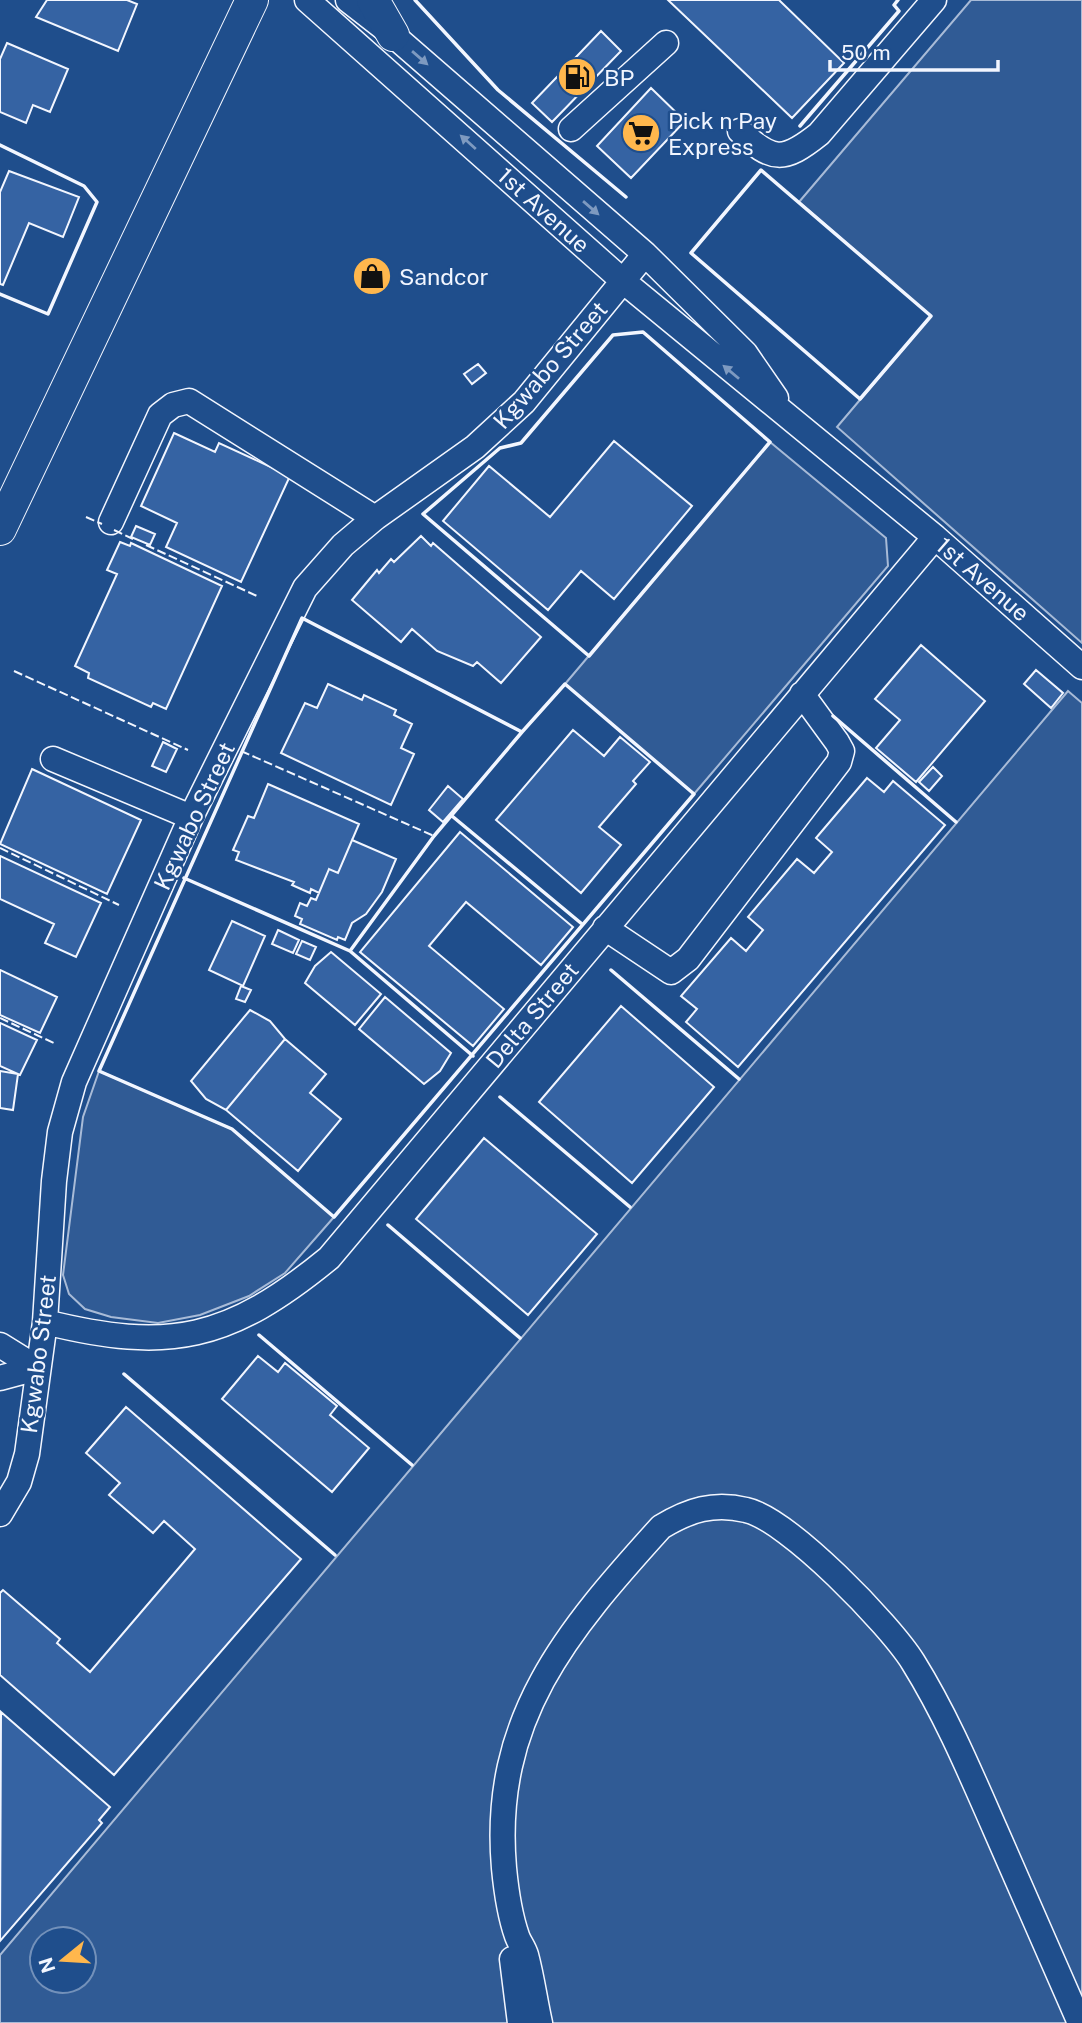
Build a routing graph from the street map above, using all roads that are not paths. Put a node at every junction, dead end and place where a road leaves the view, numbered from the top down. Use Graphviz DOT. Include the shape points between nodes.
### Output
graph roads {
  1 [pos="252,0"];
  2 [pos="307,0"];
  3 [pos="348,0"];
  4 [pos="373,0"];
  5 [pos="934,0"];
  6 [pos="393,35"];
  7 [pos="666,43"];
  8 [pos="571,129"];
  9 [pos="740,131"];
  10 [pos="645,254"];
  11 [pos="622,281"];
  12 [pos="786,413"];
  13 [pos="375,518"];
  14 [pos="111,522"];
  15 [pos="0,529"];
  16 [pos="935,537"];
  17 [pos="1082,667"];
  18 [pos="803,694"];
  19 [pos="53,759"];
  20 [pos="191,817"];
  21 [pos="605,928"];
  22 [pos="45,1322"];
  23 [pos="0,1345"];
  24 [pos="37,1368"];
  25 [pos="0,1378"];
  26 [pos="0,1514"];
  27 [pos="516,1934"];
  28 [pos="520,2023"];
  29 [pos="540,2023"];
  30 [pos="1080,2023"];
  1 -- 15 [label="main road"];
  11 -- 2 [label="street, 1st Avenue, one-way"];
  3 -- 6 [label="street, 1st Avenue"];
  4 -- 6 [label="main road"];
  5 -- 9 [label="street" via="819,134 800,150 781,156 762,153"];
  6 -- 10 [label="street, 1st Avenue, one-way"];
  7 -- 8 [label="street"];
  10 -- 11 [label="street, Kgwabo Street"];
  10 -- 12 [label="street, 1st Avenue" via="746,354"];
  12 -- 11 [label="street, 1st Avenue, one-way"];
  11 -- 13 [label="street, Kgwabo Street" via="524,402 464,456"];
  12 -- 16 [label="street, 1st Avenue"];
  13 -- 14 [label="street" via="189,401 160,415"];
  13 -- 20 [label="street, Kgwabo Street" via="305,587"];
  16 -- 17 [label="street, 1st Avenue"];
  16 -- 18 [label="street, Delta Street"];
  18 -- 21 [label="street, Delta Street"];
  18 -- 21 [label="street" via="838,742 842,751 839,762 688,959 671,972"];
  19 -- 20 [label="street"];
  20 -- 22 [label="street, Kgwabo Street" via="74,1082 60,1132 54,1181"];
  21 -- 22 [label="street, Delta Street" via="329,1258 296,1285 264,1307 203,1332 161,1338 113,1337"];
  22 -- 24 [label="street, Kgwabo Street"];
  23 -- 24 [label="street"];
  24 -- 25 [label="street"];
  24 -- 26 [label="street, Kgwabo Street" via="24,1463 19,1482"];
  27 -- 28 [label="street" via="512,1961"];
  27 -- 29 [label="street" via="525,1953"];
  27 -- 30 [label="street" via="504,1870 502,1808 513,1747 534,1694 568,1637 661,1527 681,1514 707,1506 749,1510 793,1536 857,1595 911,1659 950,1727"];
}
